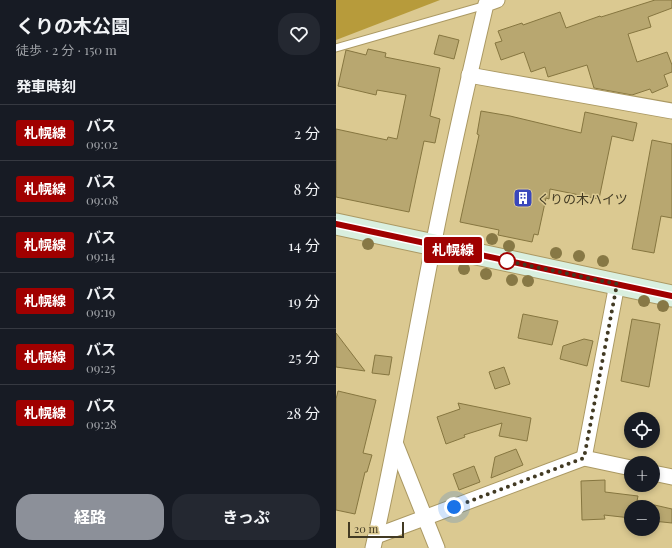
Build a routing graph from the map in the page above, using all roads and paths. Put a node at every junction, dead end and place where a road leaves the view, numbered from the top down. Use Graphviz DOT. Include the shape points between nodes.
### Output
graph roads {
  1 [pos="492,2"];
  2 [pos="336,48"];
  3 [pos="469,75"];
  4 [pos="672,111"];
  5 [pos="336,224"];
  6 [pos="433,246"];
  7 [pos="617,284"];
  8 [pos="672,296"];
  9 [pos="396,445"];
  10 [pos="584,458"];
  11 [pos="624,467"];
  12 [pos="660,475"];
  13 [pos="672,478"];
  14 [pos="426,518"];
  15 [pos="375,542"];
  16 [pos="438,548"];
  1 -- 2 [label="lane"];
  1 -- 3 [label="street"];
  3 -- 4 [label="street"];
  3 -- 6 [label="street"];
  5 -- 6 [label="street"];
  6 -- 7 [label="street"];
  6 -- 9 [label="street"];
  7 -- 8 [label="street"];
  7 -- 10 [label="street"];
  9 -- 14 [label="street"];
  9 -- 15 [label="street"];
  10 -- 11 [label="street"];
  10 -- 14 [label="street"];
  12 -- 13 [label="street"];
  14 -- 15 [label="street"];
  14 -- 16 [label="street"];
}
